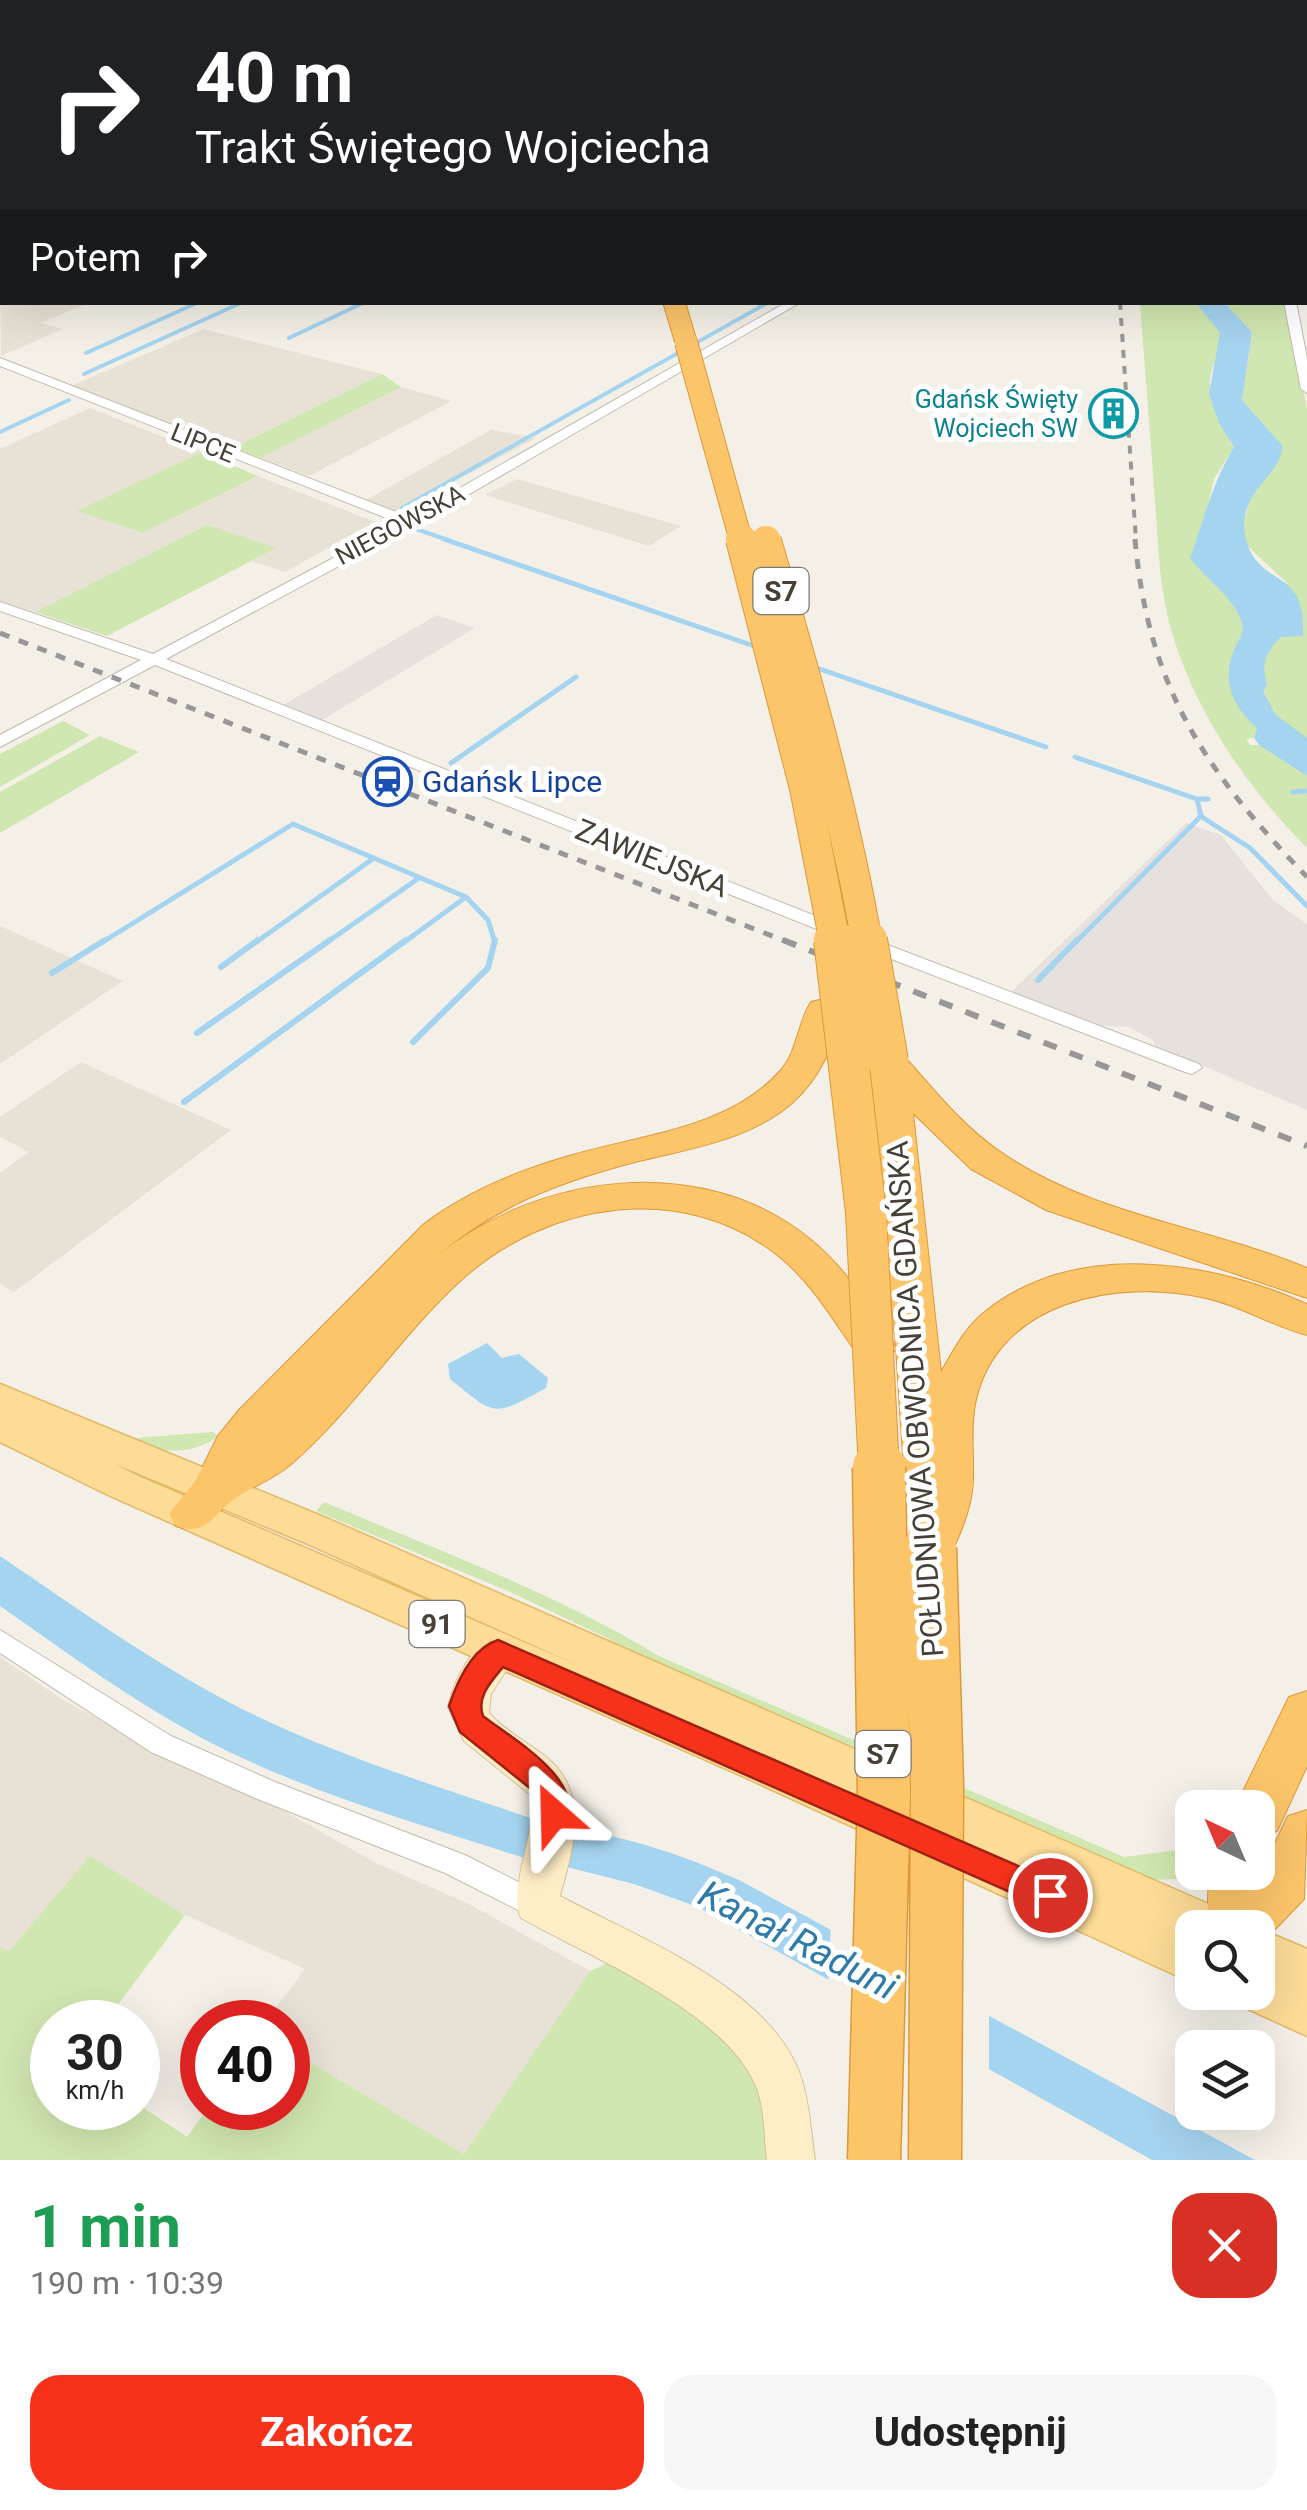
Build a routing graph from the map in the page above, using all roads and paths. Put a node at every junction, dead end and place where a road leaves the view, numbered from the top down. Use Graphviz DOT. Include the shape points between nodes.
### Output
graph roads {
  1 [pos="675,305"];
  2 [pos="697,305"];
  3 [pos="791,305"];
  4 [pos="1291,305"];
  5 [pos="0,362"];
  6 [pos="1307,389"];
  7 [pos="407,521"];
  8 [pos="0,606"];
  9 [pos="150,660"];
  10 [pos="0,742"];
  11 [pos="834,942"];
  12 [pos="888,1060"];
  13 [pos="1192,1068"];
  14 [pos="1307,1284"];
  15 [pos="1307,1320"];
  16 [pos="875,1348"];
  17 [pos="302,1397"];
  18 [pos="0,1398"];
  19 [pos="0,1425"];
  20 [pos="203,1502"];
  21 [pos="930,1548"];
  22 [pos="0,1640"];
  23 [pos="498,1652"];
  24 [pos="1307,1711"];
  25 [pos="1270,1790"];
  26 [pos="1307,1832"];
  27 [pos="540,1891"];
  28 [pos="1259,1910"];
  29 [pos="1175,1912"];
  30 [pos="1175,1952"];
  31 [pos="1275,1957"];
  32 [pos="1307,1973"];
  33 [pos="1275,1998"];
  34 [pos="1307,2014"];
  35 [pos="791,2160"];
  36 [pos="874,2160"];
  37 [pos="935,2160"];
  1 -- 11 [label="highway, POŁUDNIOWA OBWODNICA GDAŃSKA / S7, bridge" via="774,664"];
  2 -- 12 [label="highway, POŁUDNIOWA OBWODNICA GDAŃSKA / S7, bridge" via="823,734 865,919"];
  3 -- 7 [label="street, NIEGOWSKA"];
  4 -- 6 [label="street"];
  5 -- 7 [label="street, LIPCE"];
  7 -- 9 [label="street, NIEGOWSKA"];
  8 -- 9 [label="street, ZAWIEJSKA"];
  9 -- 10 [label="street, NIEGOWSKA"];
  9 -- 13 [label="street, ZAWIEJSKA"];
  11 -- 16 [label="highway, POŁUDNIOWA OBWODNICA GDAŃSKA / S7, bridge" via="860,1139"];
  11 -- 17 [label="highway" via="818,1040 801,1074 780,1094 723,1125 560,1172 474,1208 418,1249"];
  12 -- 14 [label="highway" via="969,1147 1016,1179 1104,1217"];
  12 -- 21 [label="highway, POŁUDNIOWA OBWODNICA GDAŃSKA / S7" via="911,1257"];
  15 -- 21 [label="highway" via="1258,1298 1164,1278 1105,1280 1023,1305 985,1336 960,1380 948,1443 950,1486"];
  16 -- 17 [label="highway" via="811,1264 766,1228 678,1200 603,1198 556,1206 493,1234"];
  16 -- 36 [label="highway, POŁUDNIOWA OBWODNICA GDAŃSKA / S7, bridge" via="884,1636"];
  17 -- 20 [label="highway" via="274,1453"];
  18 -- 20 [label="main road, 91"];
  19 -- 20 [label="main road, 91"];
  20 -- 23 [label="main road, 91"];
  20 -- 29 [label="main road, 91" via="318,1531"];
  21 -- 37 [label="highway, POŁUDNIOWA OBWODNICA GDAŃSKA / S7, bridge" via="937,1785"];
  22 -- 27 [label="street" via="161,1744 454,1864"];
  23 -- 27 [label="street" via="464,1706 470,1723 547,1784 553,1797"];
  23 -- 30 [label="main road, 91"];
  24 -- 25 [label="highway"];
  26 -- 28 [label="highway" via="1285,1882"];
  27 -- 35 [label="street" via="734,2020 780,2083"];
  31 -- 32 [label="main road"];
  33 -- 34 [label="main road"];
}
